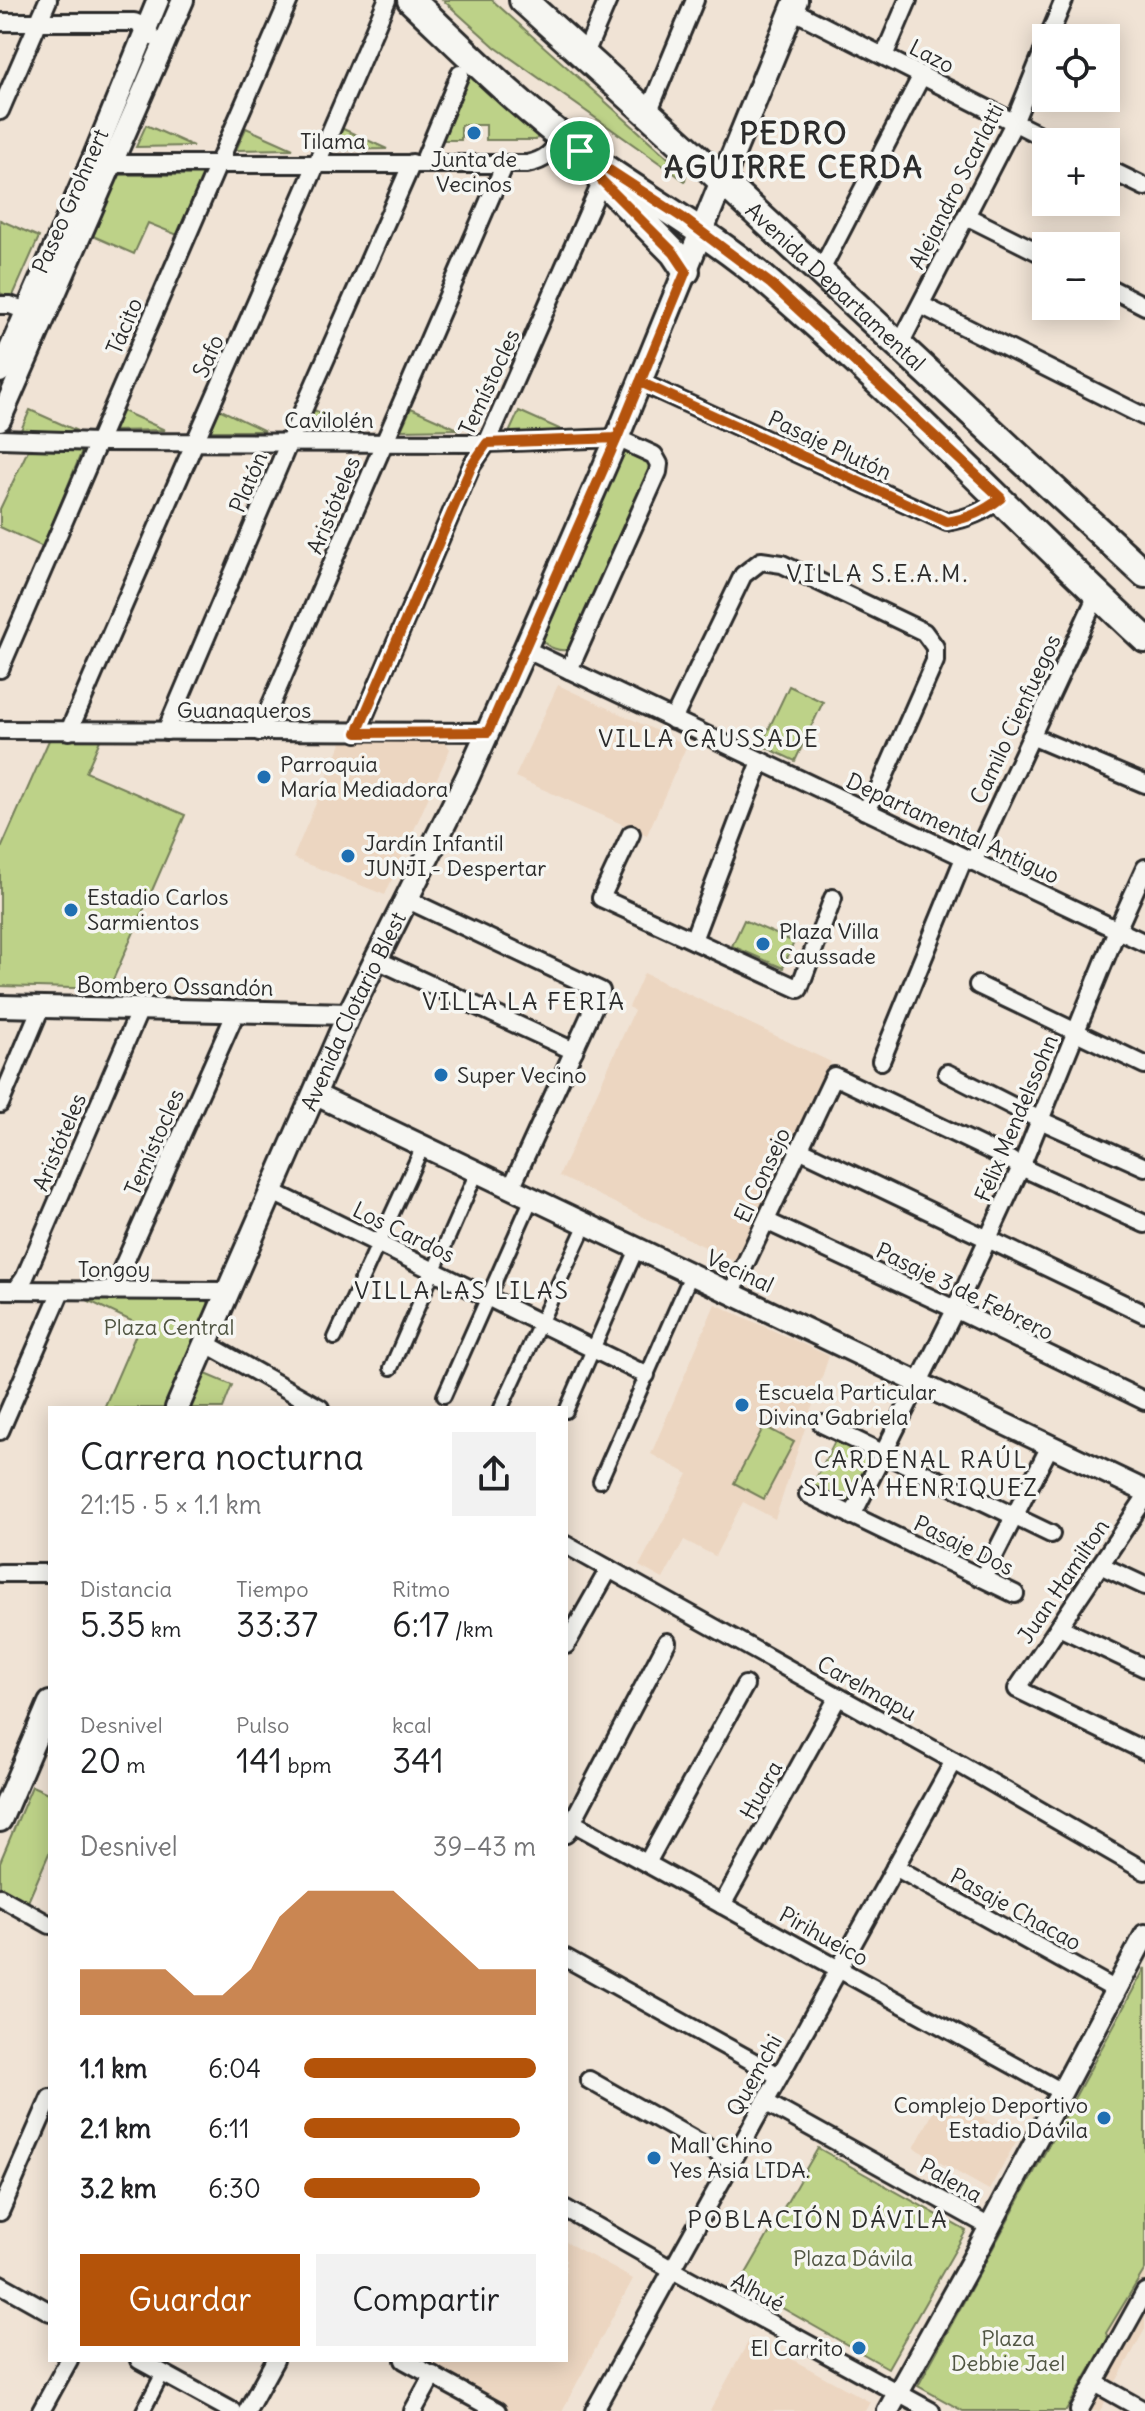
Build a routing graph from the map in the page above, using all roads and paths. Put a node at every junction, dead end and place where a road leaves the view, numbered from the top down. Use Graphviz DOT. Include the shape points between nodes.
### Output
graph roads {
  1 [pos="48,0"];
  2 [pos="158,0"];
  3 [pos="183,0"];
  4 [pos="289,0"];
  5 [pos="387,0"];
  6 [pos="411,0"];
  7 [pos="523,0"];
  8 [pos="608,0"];
  9 [pos="695,0"];
  10 [pos="908,0"];
  11 [pos="1064,0"];
  12 [pos="794,5"];
  13 [pos="0,22"];
  14 [pos="38,22"];
  15 [pos="1054,24"];
  16 [pos="146,27"];
  17 [pos="161,52"];
  18 [pos="584,56"];
  19 [pos="884,56"];
  20 [pos="460,74"];
  21 [pos="922,75"];
  22 [pos="1032,79"];
  23 [pos="0,111"];
  24 [pos="648,113"];
  25 [pos="1014,123"];
  26 [pos="1032,132"];
  27 [pos="571,144"];
  28 [pos="103,160"];
  29 [pos="219,163"];
  30 [pos="318,163"];
  31 [pos="417,163"];
  32 [pos="505,164"];
  33 [pos="1120,174"];
  34 [pos="602,181"];
  35 [pos="722,182"];
  36 [pos="1145,186"];
  37 [pos="966,216"];
  38 [pos="702,231"];
  39 [pos="1032,249"];
  40 [pos="686,271"];
  41 [pos="820,272"];
  42 [pos="1120,293"];
  43 [pos="0,305"];
  44 [pos="921,305"];
  45 [pos="1145,306"];
  46 [pos="36,314"];
  47 [pos="899,346"];
  48 [pos="0,372"];
  49 [pos="640,382"];
  50 [pos="1145,417"];
  51 [pos="0,420"];
  52 [pos="617,438"];
  53 [pos="0,439"];
  54 [pos="98,442"];
  55 [pos="194,442"];
  56 [pos="289,442"];
  57 [pos="385,442"];
  58 [pos="487,443"];
  59 [pos="1001,498"];
  60 [pos="1145,574"];
  61 [pos="1097,595"];
  62 [pos="1145,639"];
  63 [pos="525,649"];
  64 [pos="0,669"];
  65 [pos="569,670"];
  66 [pos="673,720"];
  67 [pos="0,730"];
  68 [pos="69,731"];
  69 [pos="166,731"];
  70 [pos="259,732"];
  71 [pos="488,732"];
  72 [pos="357,733"];
  73 [pos="1031,736"];
  74 [pos="761,761"];
  75 [pos="1145,784"];
  76 [pos="865,811"];
  77 [pos="631,834"];
  78 [pos="969,860"];
  79 [pos="1145,868"];
  80 [pos="833,898"];
  81 [pos="406,899"];
  82 [pos="1117,930"];
  83 [pos="693,940"];
  84 [pos="1145,943"];
  85 [pos="375,959"];
  86 [pos="978,985"];
  87 [pos="0,1006"];
  88 [pos="41,1007"];
  89 [pos="140,1009"];
  90 [pos="236,1012"];
  91 [pos="349,1014"];
  92 [pos="1075,1033"];
  93 [pos="574,1051"];
  94 [pos="881,1061"];
  95 [pos="1145,1065"];
  96 [pos="947,1073"];
  97 [pos="314,1094"];
  98 [pos="0,1104"];
  99 [pos="1040,1120"];
  100 [pos="423,1146"];
  101 [pos="799,1149"];
  102 [pos="1021,1167"];
  103 [pos="1145,1167"];
  104 [pos="477,1172"];
  105 [pos="511,1188"];
  106 [pos="271,1191"];
  107 [pos="532,1198"];
  108 [pos="766,1221"];
  109 [pos="586,1224"];
  110 [pos="1145,1224"];
  111 [pos="988,1239"];
  112 [pos="378,1244"];
  113 [pos="637,1249"];
  114 [pos="434,1271"];
  115 [pos="691,1275"];
  116 [pos="8,1290"];
  117 [pos="61,1291"];
  118 [pos="112,1291"];
  119 [pos="228,1291"];
  120 [pos="731,1294"];
  121 [pos="488,1298"];
  122 [pos="955,1310"];
  123 [pos="1145,1314"];
  124 [pos="540,1323"];
  125 [pos="335,1338"];
  126 [pos="205,1343"];
  127 [pos="593,1349"];
  128 [pos="391,1368"];
  129 [pos="646,1375"];
  130 [pos="919,1381"];
  131 [pos="444,1396"];
  132 [pos="1145,1401"];
  133 [pos="178,1406"];
  134 [pos="316,1406"];
  135 [pos="502,1406"];
  136 [pos="568,1406"];
  137 [pos="822,1424"];
  138 [pos="0,1431"];
  139 [pos="1050,1446"];
  140 [pos="882,1453"];
  141 [pos="600,1481"];
  142 [pos="1145,1491"];
  143 [pos="808,1494"];
  144 [pos="1145,1498"];
  145 [pos="852,1516"];
  146 [pos="1014,1516"];
  147 [pos="1051,1534"];
  148 [pos="568,1546"];
  149 [pos="1100,1565"];
  150 [pos="609,1569"];
  151 [pos="0,1573"];
  152 [pos="48,1573"];
  153 [pos="983,1578"];
  154 [pos="1145,1586"];
  155 [pos="1015,1594"];
  156 [pos="1059,1627"];
  157 [pos="568,1641"];
  158 [pos="667,1642"];
  159 [pos="1145,1668"];
  160 [pos="745,1685"];
  161 [pos="838,1697"];
  162 [pos="48,1708"];
  163 [pos="1145,1751"];
  164 [pos="954,1761"];
  165 [pos="0,1820"];
  166 [pos="568,1825"];
  167 [pos="647,1863"];
  168 [pos="895,1867"];
  169 [pos="1145,1871"];
  170 [pos="0,1897"];
  171 [pos="722,1905"];
  172 [pos="48,1924"];
  173 [pos="1145,1935"];
  174 [pos="568,1959"];
  175 [pos="839,1969"];
  176 [pos="1116,1990"];
  177 [pos="779,2076"];
  178 [pos="589,2080"];
  179 [pos="1062,2092"];
  180 [pos="765,2102"];
  181 [pos="48,2103"];
  182 [pos="732,2161"];
  183 [pos="568,2210"];
  184 [pos="0,2212"];
  185 [pos="990,2227"];
  186 [pos="673,2268"];
  187 [pos="0,2284"];
  188 [pos="1145,2292"];
  189 [pos="48,2311"];
  190 [pos="68,2362"];
  191 [pos="143,2362"];
  192 [pos="274,2362"];
  193 [pos="408,2362"];
  194 [pos="163,2373"];
  195 [pos="433,2375"];
  196 [pos="1095,2383"];
  197 [pos="898,2393"];
  198 [pos="41,2411"];
  199 [pos="143,2411"];
  200 [pos="232,2411"];
  201 [pos="247,2411"];
  202 [pos="413,2411"];
  203 [pos="497,2411"];
  204 [pos="594,2411"];
  205 [pos="888,2411"];
  206 [pos="931,2411"];
  207 [pos="1079,2411"];
  208 [pos="1145,2411"];
  1 -- 14 [label="street"];
  2 -- 16 [label="street, Paseo Grohnert"];
  3 -- 17 [label="street, Paseo Grohnert"];
  4 -- 29 [label="street, Tácito"];
  5 -- 30 [label="street, Safo"];
  6 -- 27 [label="main road, Avenida Departamental"];
  7 -- 18 [label="main road, Avenida Departamental"];
  8 -- 18 [label="street"];
  9 -- 24 [label="street"];
  10 -- 19 [label="street"];
  11 -- 15 [label="street"];
  12 -- 19 [label="street, Lazo"];
  12 -- 35 [label="main road, Avenida Clotario Blest"];
  13 -- 14 [label="street"];
  14 -- 16 [label="street" via="134,22"];
  14 -- 23 [label="street"];
  16 -- 17 [label="street"];
  16 -- 28 [label="street, Paseo Grohnert"];
  17 -- 28 [label="street, Paseo Grohnert"];
  18 -- 24 [label="main road, Avenida Departamental"];
  19 -- 21 [label="street, Lazo"];
  20 -- 31 [label="street, Platón"];
  21 -- 25 [label="street, Lazo"];
  21 -- 41 [label="street"];
  22 -- 25 [label="street, Alejandro Scarlatti"];
  24 -- 35 [label="main road, Avenida Departamental"];
  25 -- 26 [label="street, Lazo"];
  25 -- 37 [label="street, Alejandro Scarlatti"];
  27 -- 32 [label="street, Tilama" via="542,160"];
  27 -- 34 [label="main road"];
  27 -- 38 [label="main road, Avenida Departamental"];
  28 -- 29 [label="street, Tilama"];
  28 -- 46 [label="street, Paseo Grohnert"];
  29 -- 30 [label="street, Tilama"];
  29 -- 54 [label="street, Tácito"];
  30 -- 31 [label="street, Tilama"];
  30 -- 55 [label="street, Safo"];
  31 -- 32 [label="street, Tilama"];
  31 -- 56 [label="street, Platón"];
  32 -- 57 [label="street, Aristóteles"];
  33 -- 36 [label="street"];
  34 -- 40 [label="main road"];
  34 -- 58 [label="street, Temístocles"];
  35 -- 38 [label="main road, Avenida Clotario Blest"];
  35 -- 41 [label="main road, Avenida Departamental"];
  37 -- 39 [label="street"];
  37 -- 44 [label="street, Alejandro Scarlatti"];
  38 -- 40 [label="main road, Avenida Clotario Blest"];
  38 -- 59 [label="main road, Avenida Departamental" via="771,284"];
  40 -- 49 [label="main road, Avenida Clotario Blest"];
  41 -- 47 [label="main road, Avenida Departamental"];
  42 -- 45 [label="street"];
  43 -- 46 [label="street"];
  44 -- 47 [label="street, Alejandro Scarlatti"];
  44 -- 50 [label="street"];
  46 -- 48 [label="street, Paseo Grohnert"];
  46 -- 51 [label="street, Paseo Grohnert"];
  47 -- 60 [label="main road, Avenida Departamental"];
  49 -- 52 [label="main road, Avenida Clotario Blest"];
  49 -- 59 [label="street, Pasaje Plutón" via="947,522 968,519"];
  52 -- 58 [label="street, Cavilolén"];
  52 -- 63 [label="main road, Avenida Clotario Blest"];
  52 -- 65 [label="street, Cavilolén" via="654,455 658,472"];
  53 -- 54 [label="street, Cavilolén"];
  54 -- 55 [label="street, Cavilolén"];
  54 -- 64 [label="street, Tácito"];
  55 -- 56 [label="street, Cavilolén"];
  55 -- 68 [label="street, Safo"];
  56 -- 57 [label="street, Cavilolén"];
  56 -- 69 [label="street, Platón"];
  57 -- 58 [label="street, Cavilolén"];
  57 -- 70 [label="street, Aristóteles"];
  58 -- 72 [label="street, Temístocles" via="472,465"];
  59 -- 61 [label="main road, Avenida Departamental"];
  61 -- 62 [label="main road, Avenida Departamental"];
  61 -- 73 [label="street, Camilo Cienfuegos"];
  63 -- 65 [label="street, Departamental Antiguo"];
  63 -- 71 [label="main road, Avenida Clotario Blest"];
  65 -- 66 [label="street, Departamental Antiguo"];
  66 -- 74 [label="street, Departamental Antiguo"];
  66 -- 76 [label="street" via="743,575 761,561 782,564 924,632 935,647 935,661"];
  67 -- 68 [label="street, Guanaqueros"];
  68 -- 69 [label="street, Guanaqueros"];
  69 -- 70 [label="street, Guanaqueros"];
  70 -- 72 [label="street, Guanaqueros"];
  71 -- 72 [label="street, Guanaqueros"];
  71 -- 81 [label="main road, Avenida Clotario Blest"];
  73 -- 75 [label="street"];
  73 -- 78 [label="street, Camilo Cienfuegos"];
  74 -- 76 [label="street, Departamental Antiguo"];
  74 -- 83 [label="street"];
  76 -- 78 [label="street, Departamental Antiguo"];
  77 -- 83 [label="street" via="601,898"];
  78 -- 82 [label="street, Departamental Antiguo"];
  78 -- 94 [label="street, Camilo Cienfuegos"];
  79 -- 82 [label="street, Félix Mendelssohn"];
  80 -- 83 [label="street" via="799,989"];
  81 -- 85 [label="main road, Avenida Clotario Blest"];
  81 -- 93 [label="street" via="601,991"];
  82 -- 84 [label="street, Departamental Antiguo"];
  82 -- 92 [label="street, Félix Mendelssohn"];
  85 -- 91 [label="main road, Avenida Clotario Blest"];
  85 -- 93 [label="street"];
  86 -- 92 [label="street"];
  87 -- 88 [label="street, Bombero Ossandón"];
  88 -- 89 [label="street, Bombero Ossandón"];
  88 -- 98 [label="street"];
  89 -- 90 [label="street, Bombero Ossandón"];
  89 -- 116 [label="street, Aristóteles" via="25,1277"];
  90 -- 91 [label="street, Bombero Ossandón"];
  90 -- 118 [label="street, Temístocles"];
  91 -- 97 [label="main road, Avenida Clotario Blest"];
  92 -- 95 [label="street"];
  92 -- 99 [label="street, Félix Mendelssohn"];
  93 -- 105 [label="street"];
  96 -- 99 [label="street"];
  97 -- 100 [label="street, Vecinal"];
  97 -- 106 [label="main road, Avenida Clotario Blest"];
  99 -- 102 [label="street, Félix Mendelssohn"];
  99 -- 103 [label="street"];
  100 -- 104 [label="street, Vecinal"];
  100 -- 112 [label="street"];
  101 -- 102 [label="street, El Consejo" via="834,1076"];
  101 -- 108 [label="street, El Consejo"];
  101 -- 111 [label="street"];
  102 -- 110 [label="street"];
  102 -- 111 [label="street, Félix Mendelssohn"];
  104 -- 105 [label="street, Vecinal"];
  104 -- 114 [label="street"];
  105 -- 107 [label="street, Vecinal"];
  106 -- 112 [label="street, Los Cardos"];
  106 -- 119 [label="main road, Avenida Clotario Blest"];
  107 -- 109 [label="street, Vecinal"];
  107 -- 121 [label="street"];
  108 -- 120 [label="street, El Consejo"];
  108 -- 122 [label="street, Pasaje 3 de Febrero"];
  109 -- 113 [label="street, Vecinal"];
  109 -- 124 [label="street"];
  111 -- 122 [label="street, Félix Mendelssohn"];
  111 -- 123 [label="street"];
  112 -- 114 [label="street, Los Cardos"];
  112 -- 125 [label="street"];
  113 -- 115 [label="street, Vecinal"];
  113 -- 127 [label="street"];
  114 -- 121 [label="street, Los Cardos"];
  114 -- 128 [label="street"];
  115 -- 120 [label="street, Vecinal"];
  115 -- 129 [label="street"];
  116 -- 117 [label="street, Tongoy"];
  117 -- 118 [label="street, Tongoy"];
  117 -- 138 [label="street"];
  118 -- 119 [label="street, Tongoy"];
  119 -- 126 [label="main road, Avenida Clotario Blest"];
  120 -- 130 [label="street, Vecinal"];
  121 -- 124 [label="street, Los Cardos"];
  121 -- 131 [label="street"];
  122 -- 130 [label="street, Félix Mendelssohn"];
  122 -- 132 [label="street, Pasaje 3 de Febrero"];
  124 -- 127 [label="street, Los Cardos"];
  124 -- 135 [label="street"];
  126 -- 133 [label="main road, Avenida Clotario Blest"];
  126 -- 134 [label="street"];
  127 -- 129 [label="street, Los Cardos"];
  127 -- 136 [label="street"];
  129 -- 141 [label="street"];
  130 -- 139 [label="street, Vecinal"];
  130 -- 140 [label="street, Félix Mendelssohn"];
  137 -- 140 [label="street"];
  139 -- 142 [label="street, Vecinal"];
  139 -- 146 [label="street"];
  140 -- 145 [label="street, Félix Mendelssohn"];
  140 -- 146 [label="street"];
  143 -- 145 [label="street, Pasaje Dos"];
  144 -- 149 [label="street, Juan Hamilton"];
  145 -- 153 [label="street, Pasaje Dos"];
  146 -- 147 [label="street"];
  146 -- 153 [label="street"];
  148 -- 150 [label="street, Carelmapu"];
  149 -- 154 [label="street"];
  149 -- 156 [label="street, Juan Hamilton"];
  150 -- 157 [label="street"];
  150 -- 161 [label="street, Carelmapu"];
  151 -- 152 [label="street"];
  153 -- 155 [label="street, Pasaje Dos"];
  156 -- 159 [label="street"];
  156 -- 163 [label="street, Juan Hamilton" via="1017,1689"];
  158 -- 166 [label="street"];
  160 -- 167 [label="street"];
  161 -- 164 [label="street, Carelmapu"];
  161 -- 171 [label="street, Huara"];
  162 -- 165 [label="main road"];
  164 -- 168 [label="street, Quemchi"];
  164 -- 169 [label="street, Carelmapu"];
  166 -- 167 [label="street, Pirihueico"];
  167 -- 171 [label="street, Pirihueico"];
  168 -- 175 [label="street, Quemchi"];
  168 -- 176 [label="street, Pasaje Chacao"];
  170 -- 172 [label="street"];
  171 -- 175 [label="street, Pirihueico"];
  173 -- 176 [label="street"];
  174 -- 177 [label="street"];
  175 -- 177 [label="street, Quemchi"];
  175 -- 179 [label="street, Pirihueico"];
  176 -- 179 [label="street"];
  177 -- 180 [label="street, Quemchi"];
  178 -- 182 [label="street"];
  179 -- 185 [label="street"];
  180 -- 182 [label="street, Quemchi"];
  180 -- 185 [label="street, Palena"];
  181 -- 184 [label="street"];
  182 -- 186 [label="street, Quemchi"];
  183 -- 186 [label="street, Alhué"];
  185 -- 197 [label="street"];
  186 -- 197 [label="street, Alhué"];
  186 -- 204 [label="street, Quemchi"];
  187 -- 189 [label="street"];
  188 -- 196 [label="street"];
  190 -- 198 [label="street"];
  191 -- 194 [label="street"];
  192 -- 201 [label="street"];
  193 -- 195 [label="street"];
  194 -- 199 [label="street"];
  194 -- 200 [label="street"];
  195 -- 202 [label="street"];
  195 -- 203 [label="street"];
  196 -- 207 [label="street"];
  196 -- 208 [label="street"];
  197 -- 205 [label="street"];
  197 -- 206 [label="street, Alhué"];
}
